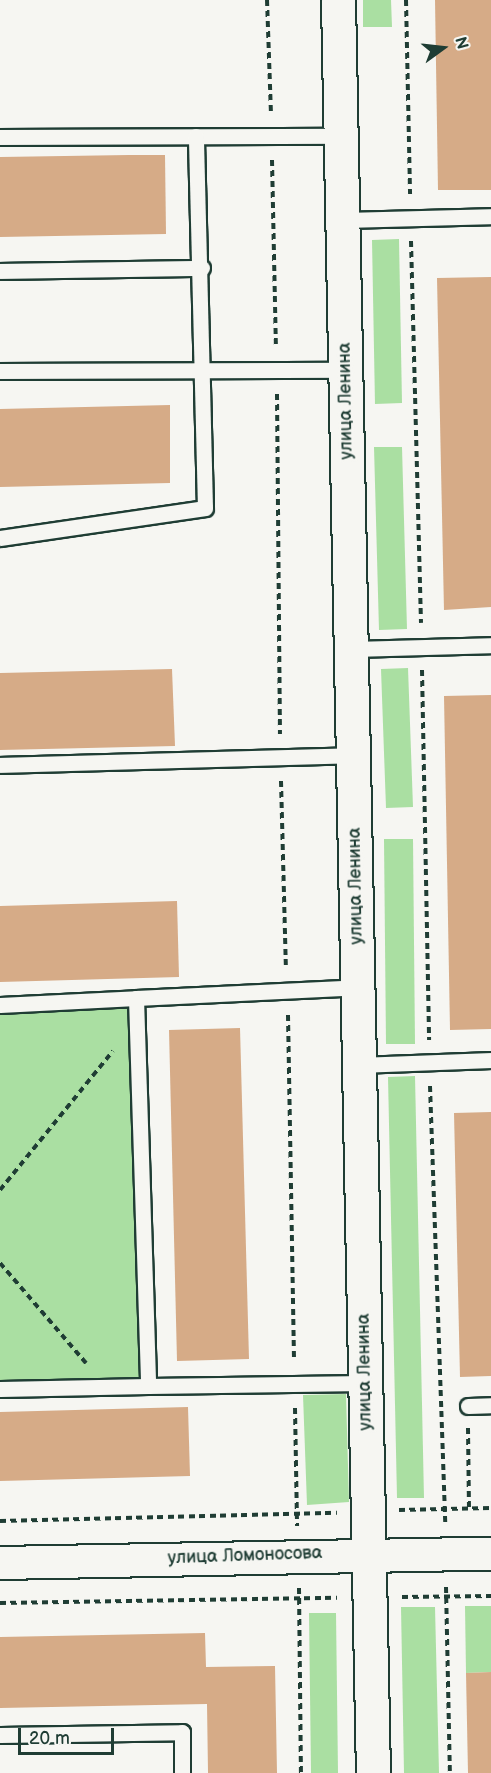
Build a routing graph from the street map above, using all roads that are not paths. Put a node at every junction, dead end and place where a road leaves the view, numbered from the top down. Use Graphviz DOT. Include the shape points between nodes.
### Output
graph roads {
  1 [pos="338,0"];
  2 [pos="196,136"];
  3 [pos="341,136"];
  4 [pos="0,137"];
  5 [pos="491,216"];
  6 [pos="342,220"];
  7 [pos="202,268"];
  8 [pos="0,271"];
  9 [pos="345,370"];
  10 [pos="0,371"];
  11 [pos="205,371"];
  12 [pos="0,538"];
  13 [pos="491,645"];
  14 [pos="351,649"];
  15 [pos="353,755"];
  16 [pos="0,765"];
  17 [pos="358,987"];
  18 [pos="136,998"];
  19 [pos="0,1005"];
  20 [pos="491,1060"];
  21 [pos="359,1065"];
  22 [pos="365,1383"];
  23 [pos="148,1386"];
  24 [pos="0,1389"];
  25 [pos="491,1405"];
  26 [pos="468,1406"];
  27 [pos="369,1553"];
  28 [pos="491,1554"];
  29 [pos="0,1563"];
  30 [pos="0,1735"];
  31 [pos="182,1773"];
  32 [pos="373,1773"];
  1 -- 3 [label="street, улица Ленина"];
  2 -- 3 [label="lane"];
  2 -- 4 [label="lane"];
  2 -- 7 [label="lane"];
  3 -- 6 [label="street, улица Ленина"];
  5 -- 6 [label="lane"];
  6 -- 9 [label="street, улица Ленина"];
  7 -- 8 [label="lane"];
  7 -- 11 [label="lane"];
  9 -- 11 [label="lane"];
  9 -- 14 [label="street, улица Ленина"];
  10 -- 11 [label="lane"];
  11 -- 12 [label="lane" via="205,508"];
  13 -- 14 [label="lane"];
  14 -- 15 [label="street, улица Ленина"];
  15 -- 16 [label="lane"];
  15 -- 17 [label="street, улица Ленина"];
  17 -- 18 [label="lane" via="287,994"];
  17 -- 21 [label="street, улица Ленина"];
  18 -- 19 [label="lane"];
  18 -- 23 [label="lane"];
  20 -- 21 [label="lane"];
  21 -- 22 [label="street, улица Ленина"];
  22 -- 23 [label="lane"];
  22 -- 27 [label="street, улица Ленина"];
  23 -- 24 [label="lane"];
  25 -- 26 [label="lane"];
  27 -- 28 [label="street, улица Ломоносова"];
  27 -- 29 [label="street, улица Ломоносова"];
  27 -- 32 [label="street, улица Ленина"];
  30 -- 31 [label="lane" via="182,1732"];
}
